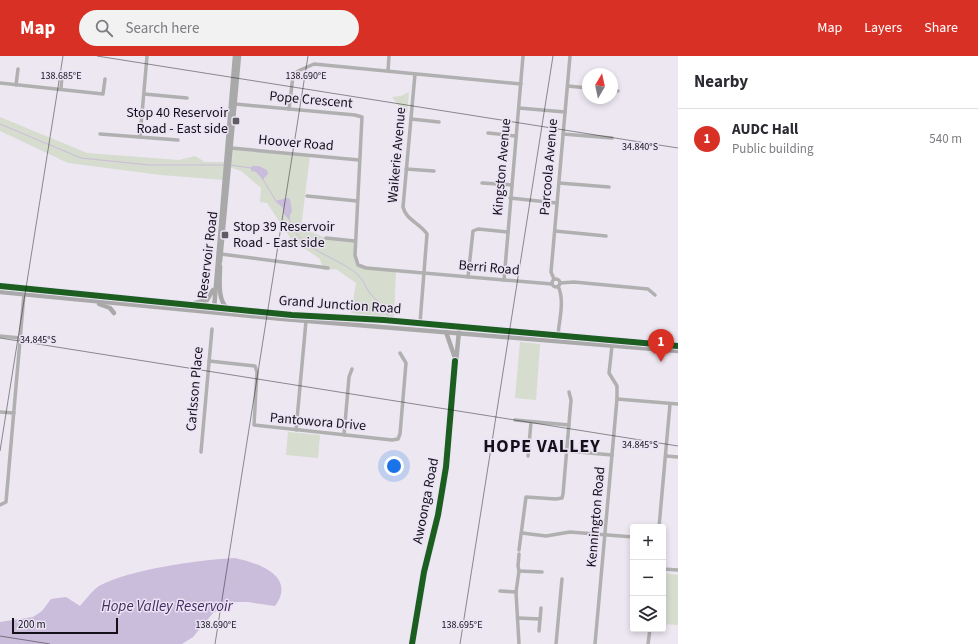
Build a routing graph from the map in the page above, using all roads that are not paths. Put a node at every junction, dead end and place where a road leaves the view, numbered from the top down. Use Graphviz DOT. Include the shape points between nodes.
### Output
graph roads {
  1 [pos="147,56"];
  2 [pos="235,56"];
  3 [pos="239,56"];
  4 [pos="389,56"];
  5 [pos="523,56"];
  6 [pos="570,56"];
  7 [pos="18,69"];
  8 [pos="388,71"];
  9 [pos="62,74"];
  10 [pos="415,74"];
  11 [pos="105,79"];
  12 [pos="0,83"];
  13 [pos="521,84"];
  14 [pos="16,85"];
  15 [pos="568,86"];
  16 [pos="582,87"];
  17 [pos="61,90"];
  18 [pos="144,94"];
  19 [pos="187,98"];
  20 [pos="233,104"];
  21 [pos="519,108"];
  22 [pos="289,109"];
  23 [pos="566,112"];
  24 [pos="411,120"];
  25 [pos="439,122"];
  26 [pos="488,133"];
  27 [pos="100,134"];
  28 [pos="563,134"];
  29 [pos="516,136"];
  30 [pos="140,137"];
  31 [pos="612,138"];
  32 [pos="178,140"];
  33 [pos="229,148"];
  34 [pos="359,160"];
  35 [pos="406,169"];
  36 [pos="434,171"];
  37 [pos="482,182"];
  38 [pos="559,182"];
  39 [pos="512,185"];
  40 [pos="609,188"];
  41 [pos="307,196"];
  42 [pos="510,198"];
  43 [pos="357,201"];
  44 [pos="557,203"];
  45 [pos="555,231"];
  46 [pos="508,232"];
  47 [pos="606,236"];
  48 [pos="326,238"];
  49 [pos="355,240"];
  50 [pos="219,254"];
  51 [pos="220,266"];
  52 [pos="328,268"];
  53 [pos="424,273"];
  54 [pos="468,277"];
  55 [pos="554,279"];
  56 [pos="504,280"];
  57 [pos="215,284"];
  58 [pos="552,284"];
  59 [pos="559,285"];
  60 [pos="0,286"];
  61 [pos="25,288"];
  62 [pos="0,292"];
  63 [pos="24,294"];
  64 [pos="655,295"];
  65 [pos="116,297"];
  66 [pos="122,298"];
  67 [pos="90,300"];
  68 [pos="116,303"];
  69 [pos="122,304"];
  70 [pos="186,304"];
  71 [pos="214,307"];
  72 [pos="228,308"];
  73 [pos="114,313"];
  74 [pos="214,313"];
  75 [pos="292,314"];
  76 [pos="315,316"];
  77 [pos="306,321"];
  78 [pos="420,324"];
  79 [pos="460,327"];
  80 [pos="212,329"];
  81 [pos="446,332"];
  82 [pos="459,333"];
  83 [pos="0,336"];
  84 [pos="20,338"];
  85 [pos="558,338"];
  86 [pos="612,343"];
  87 [pos="678,346"];
  88 [pos="678,351"];
  89 [pos="400,353"];
  90 [pos="209,361"];
  91 [pos="456,361"];
  92 [pos="352,369"];
  93 [pos="569,392"];
  94 [pos="617,399"];
  95 [pos="670,404"];
  96 [pos="678,404"];
  97 [pos="0,412"];
  98 [pos="14,413"];
  99 [pos="515,420"];
  100 [pos="531,422"];
  101 [pos="569,425"];
  102 [pos="296,430"];
  103 [pos="344,435"];
  104 [pos="567,451"];
  105 [pos="200,452"];
  106 [pos="612,455"];
  107 [pos="528,456"];
  108 [pos="666,456"];
  109 [pos="678,457"];
  110 [pos="0,505"];
  111 [pos="659,524"];
  112 [pos="522,533"];
  113 [pos="605,535"];
  114 [pos="630,537"];
  115 [pos="666,569"];
  116 [pos="678,570"];
  117 [pos="519,571"];
  118 [pos="542,572"];
  119 [pos="562,579"];
  120 [pos="500,590"];
  121 [pos="516,592"];
  122 [pos="541,608"];
  123 [pos="518,618"];
  124 [pos="540,619"];
  125 [pos="539,631"];
  126 [pos="650,632"];
  127 [pos="412,644"];
  128 [pos="519,644"];
  129 [pos="556,644"];
  130 [pos="595,644"];
  131 [pos="648,644"];
  1 -- 18 [label="street"];
  2 -- 20 [label="main road, Reservoir Road"];
  3 -- 20 [label="main road, Reservoir Road"];
  4 -- 8 [label="street"];
  5 -- 13 [label="street, Kingston Avenue"];
  6 -- 15 [label="street, Parcoola Avenue"];
  7 -- 14 [label="street"];
  8 -- 10 [label="street"];
  8 -- 22 [label="street" via="309,65 293,76"];
  9 -- 17 [label="street"];
  10 -- 13 [label="street"];
  10 -- 24 [label="street, Waikerie Avenue"];
  11 -- 17 [label="street" via="103,94"];
  12 -- 14 [label="street"];
  13 -- 21 [label="street, Kingston Avenue"];
  14 -- 17 [label="street"];
  15 -- 16 [label="street"];
  15 -- 23 [label="street, Parcoola Avenue"];
  18 -- 19 [label="street"];
  18 -- 30 [label="street"];
  20 -- 22 [label="street, Pope Crescent"];
  20 -- 33 [label="main road, Reservoir Road"];
  21 -- 23 [label="street"];
  21 -- 29 [label="street, Kingston Avenue"];
  22 -- 34 [label="street, Pope Crescent" via="359,116 363,120"];
  23 -- 28 [label="street, Parcoola Avenue"];
  24 -- 25 [label="street"];
  24 -- 35 [label="street, Waikerie Avenue"];
  26 -- 29 [label="street"];
  27 -- 30 [label="street"];
  28 -- 31 [label="street"];
  28 -- 38 [label="street, Parcoola Avenue"];
  29 -- 39 [label="street, Kingston Avenue"];
  30 -- 32 [label="street"];
  33 -- 34 [label="street, Hoover Road"];
  33 -- 50 [label="main road, Reservoir Road"];
  34 -- 43 [label="street, Pope Crescent"];
  35 -- 36 [label="street"];
  35 -- 53 [label="street, Waikerie Avenue" via="402,207 407,216 427,234"];
  37 -- 39 [label="street"];
  38 -- 40 [label="street"];
  38 -- 44 [label="street, Parcoola Avenue"];
  39 -- 42 [label="street, Kingston Avenue"];
  41 -- 43 [label="street"];
  42 -- 44 [label="street"];
  42 -- 46 [label="street, Kingston Avenue"];
  43 -- 49 [label="street, Pope Crescent"];
  44 -- 45 [label="street, Parcoola Avenue"];
  45 -- 47 [label="street"];
  45 -- 55 [label="street, Parcoola Avenue" via="551,272"];
  46 -- 54 [label="street" via="478,229 473,231"];
  46 -- 56 [label="street, Kingston Avenue"];
  48 -- 49 [label="street"];
  49 -- 53 [label="street, Pope Crescent" via="355,261 362,267"];
  50 -- 51 [label="main road, Reservoir Road"];
  50 -- 52 [label="street"];
  50 -- 57 [label="main road, Reservoir Road"];
  51 -- 71 [label="main road, Reservoir Road"];
  51 -- 72 [label="main road" via="222,300"];
  53 -- 54 [label="street, Berri Road"];
  53 -- 78 [label="street, Waikerie Avenue"];
  54 -- 56 [label="street, Berri Road"];
  55 -- 58 [label="street"];
  55 -- 59 [label="street" via="558,279"];
  56 -- 58 [label="street, Berri Road"];
  57 -- 70 [label="main road" via="207,300"];
  57 -- 71 [label="main road, Reservoir Road"];
  58 -- 59 [label="street, Berri Road"];
  59 -- 64 [label="street" via="574,282 648,289"];
  59 -- 85 [label="street" via="561,299"];
  60 -- 61 [label="main road, Grand Junction Road"];
  61 -- 63 [label="main road"];
  61 -- 65 [label="main road, Grand Junction Road"];
  62 -- 63 [label="main road, Grand Junction Road"];
  63 -- 67 [label="main road, Grand Junction Road"];
  63 -- 84 [label="street"];
  65 -- 66 [label="main road, Grand Junction Road"];
  65 -- 68 [label="main road"];
  66 -- 69 [label="main road"];
  66 -- 70 [label="main road, Grand Junction Road"];
  67 -- 68 [label="main road, Grand Junction Road"];
  67 -- 73 [label="main road" via="109,307"];
  68 -- 69 [label="main road, Grand Junction Road"];
  69 -- 74 [label="main road, Grand Junction Road"];
  70 -- 71 [label="main road, Grand Junction Road"];
  71 -- 72 [label="main road, Grand Junction Road"];
  71 -- 74 [label="main road"];
  72 -- 75 [label="main road, Grand Junction Road"];
  74 -- 77 [label="main road, Grand Junction Road"];
  75 -- 76 [label="main road, Grand Junction Road"];
  75 -- 77 [label="main road"];
  76 -- 77 [label="main road"];
  76 -- 78 [label="main road, Grand Junction Road"];
  77 -- 81 [label="main road, Grand Junction Road"];
  77 -- 102 [label="street"];
  78 -- 79 [label="main road, Grand Junction Road"];
  79 -- 82 [label="main road, Awoonga Road"];
  79 -- 85 [label="main road, Grand Junction Road"];
  80 -- 90 [label="street, Carlsson Place"];
  81 -- 82 [label="main road, Grand Junction Road"];
  81 -- 91 [label="main road"];
  82 -- 85 [label="main road, Grand Junction Road"];
  82 -- 91 [label="main road, Awoonga Road"];
  83 -- 84 [label="street"];
  84 -- 98 [label="street"];
  85 -- 86 [label="main road, Grand Junction Road"];
  86 -- 87 [label="main road, Grand Junction Road"];
  86 -- 88 [label="main road, Grand Junction Road"];
  86 -- 94 [label="street, Kennington Road" via="609,373 617,386"];
  89 -- 103 [label="street, Pantowora Drive" via="406,363 398,438 392,440"];
  90 -- 102 [label="street, Pantowora Drive" via="255,366 257,372 254,425"];
  90 -- 105 [label="street, Carlsson Place"];
  91 -- 127 [label="main road, Awoonga Road" via="446,467"];
  92 -- 103 [label="street" via="349,377"];
  93 -- 101 [label="street"];
  94 -- 95 [label="street"];
  94 -- 106 [label="street, Kennington Road"];
  95 -- 96 [label="street"];
  95 -- 108 [label="street"];
  97 -- 98 [label="street"];
  98 -- 110 [label="street" via="5,503"];
  99 -- 100 [label="street"];
  100 -- 101 [label="street"];
  100 -- 107 [label="street"];
  101 -- 104 [label="street"];
  102 -- 103 [label="street, Pantowora Drive"];
  104 -- 106 [label="street"];
  104 -- 112 [label="street" via="562,498 526,497"];
  106 -- 113 [label="street, Kennington Road"];
  108 -- 109 [label="street"];
  108 -- 111 [label="street"];
  112 -- 113 [label="street" via="546,536 570,532"];
  112 -- 117 [label="street"];
  113 -- 114 [label="street"];
  113 -- 130 [label="street, Kennington Road"];
  115 -- 116 [label="street"];
  117 -- 118 [label="street"];
  117 -- 121 [label="street"];
  119 -- 129 [label="street"];
  120 -- 121 [label="street"];
  121 -- 123 [label="street"];
  122 -- 124 [label="street"];
  123 -- 124 [label="street"];
  123 -- 128 [label="street"];
  124 -- 125 [label="street"];
  126 -- 131 [label="street"];
}
